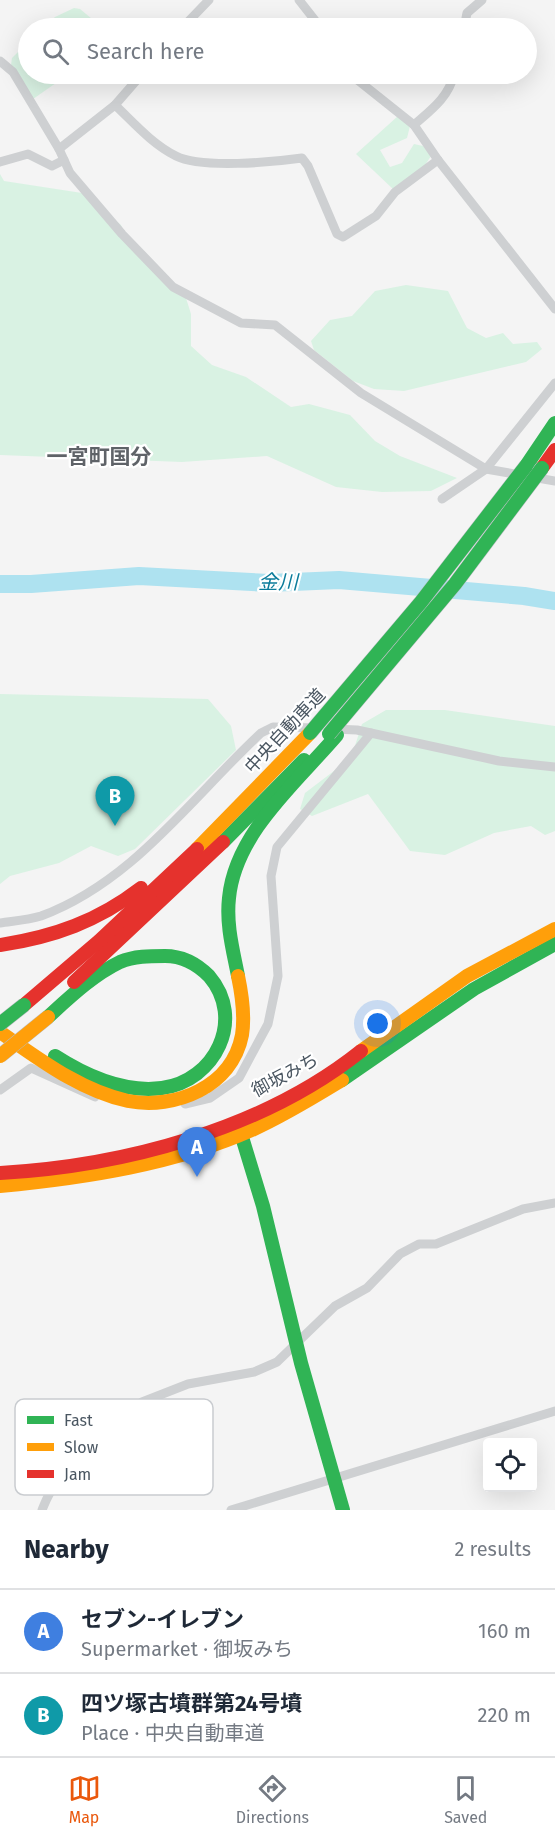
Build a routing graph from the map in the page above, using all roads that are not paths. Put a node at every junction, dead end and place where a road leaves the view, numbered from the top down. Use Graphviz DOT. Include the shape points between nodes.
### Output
graph roads {
  1 [pos="209,0"];
  2 [pos="299,0"];
  3 [pos="482,0"];
  4 [pos="192,18"];
  5 [pos="313,18"];
  6 [pos="466,18"];
  7 [pos="0,61"];
  8 [pos="18,80"];
  9 [pos="20,84"];
  10 [pos="133,84"];
  11 [pos="363,84"];
  12 [pos="452,84"];
  13 [pos="115,105"];
  14 [pos="414,125"];
  15 [pos="59,149"];
  16 [pos="64,160"];
  17 [pos="438,160"];
  18 [pos="0,162"];
  19 [pos="555,309"];
  20 [pos="555,383"];
  21 [pos="555,423"];
  22 [pos="555,450"];
  23 [pos="486,469"];
  24 [pos="555,482"];
  25 [pos="441,499"];
  26 [pos="371,733"];
  27 [pos="333,735"];
  28 [pos="306,737"];
  29 [pos="555,767"];
  30 [pos="0,923"];
  31 [pos="555,929"];
  32 [pos="555,944"];
  33 [pos="0,945"];
  34 [pos="43,1015"];
  35 [pos="0,1018"];
  36 [pos="0,1024"];
  37 [pos="0,1032"];
  38 [pos="0,1045"];
  39 [pos="0,1056"];
  40 [pos="0,1090"];
  41 [pos="237,1121"];
  42 [pos="242,1134"];
  43 [pos="0,1173"];
  44 [pos="0,1186"];
  45 [pos="555,1203"];
  46 [pos="297,1344"];
  47 [pos="150,1399"];
  48 [pos="555,1411"];
  49 [pos="335,1478"];
  50 [pos="49,1495"];
  51 [pos="42,1510"];
  52 [pos="231,1510"];
  53 [pos="343,1510"];
  1 -- 4 [label="street"];
  2 -- 5 [label="street"];
  3 -- 6 [label="street"];
  7 -- 8 [label="street"];
  9 -- 15 [label="street"];
  10 -- 13 [label="street"];
  11 -- 14 [label="street"];
  12 -- 14 [label="street" via="442,100"];
  13 -- 15 [label="street"];
  13 -- 17 [label="street" via="154,142 178,158 226,163 302,158 337,234 343,237 376,216 395,192"];
  14 -- 17 [label="street"];
  15 -- 16 [label="street"];
  16 -- 18 [label="street" via="52,166 28,154"];
  16 -- 23 [label="street" via="70,173 122,234 173,286 241,323 275,325 361,393"];
  17 -- 19 [label="street"];
  20 -- 23 [label="street"];
  21 -- 28 [label="main road, 中央自動車道, bridge" via="440,580"];
  22 -- 27 [label="main road, 中央自動車道, bridge" via="455,584"];
  23 -- 24 [label="street"];
  23 -- 25 [label="street"];
  26 -- 29 [label="street" via="499,761"];
  26 -- 30 [label="street" via="273,727 239,753 148,848 110,880 39,917"];
  26 -- 40 [label="street" via="278,847 271,876 278,976 268,1024 239,1078 210,1098 166,1108 124,1106 85,1094 31,1068"];
  27 -- 34 [label="main road, 中央自動車道"];
  27 -- 37 [label="main road" via="254,835 234,874 227,908 243,1025 226,1071 200,1092 147,1103 113,1097 73,1080"];
  28 -- 33 [label="main road" via="288,746 159,874 113,911 59,935"];
  28 -- 36 [label="main road, 中央自動車道, bridge" via="159,885"];
  31 -- 41 [label="main road, 御坂みち" via="477,968 345,1063"];
  32 -- 42 [label="main road, 御坂みち" via="492,975 348,1076"];
  34 -- 35 [label="main road" via="118,963 144,956 175,956 193,963 211,977 227,1010 227,1032 220,1051 189,1081 163,1088 143,1088 111,1083 63,1061"];
  34 -- 38 [label="main road, 中央自動車道"];
  34 -- 39 [label="main road, bridge"];
  41 -- 42 [label="main road"];
  41 -- 43 [label="main road, 御坂みち" via="124,1156"];
  42 -- 44 [label="main road, 御坂みち" via="128,1168 80,1178"];
  42 -- 46 [label="main road" via="268,1218"];
  45 -- 46 [label="street" via="523,1209 436,1245 419,1244 400,1254 367,1288 335,1306"];
  46 -- 47 [label="street" via="277,1362 254,1372 188,1384"];
  46 -- 49 [label="main road"];
  48 -- 49 [label="street"];
  49 -- 52 [label="street"];
  49 -- 53 [label="main road"];
  50 -- 51 [label="street"];
}
